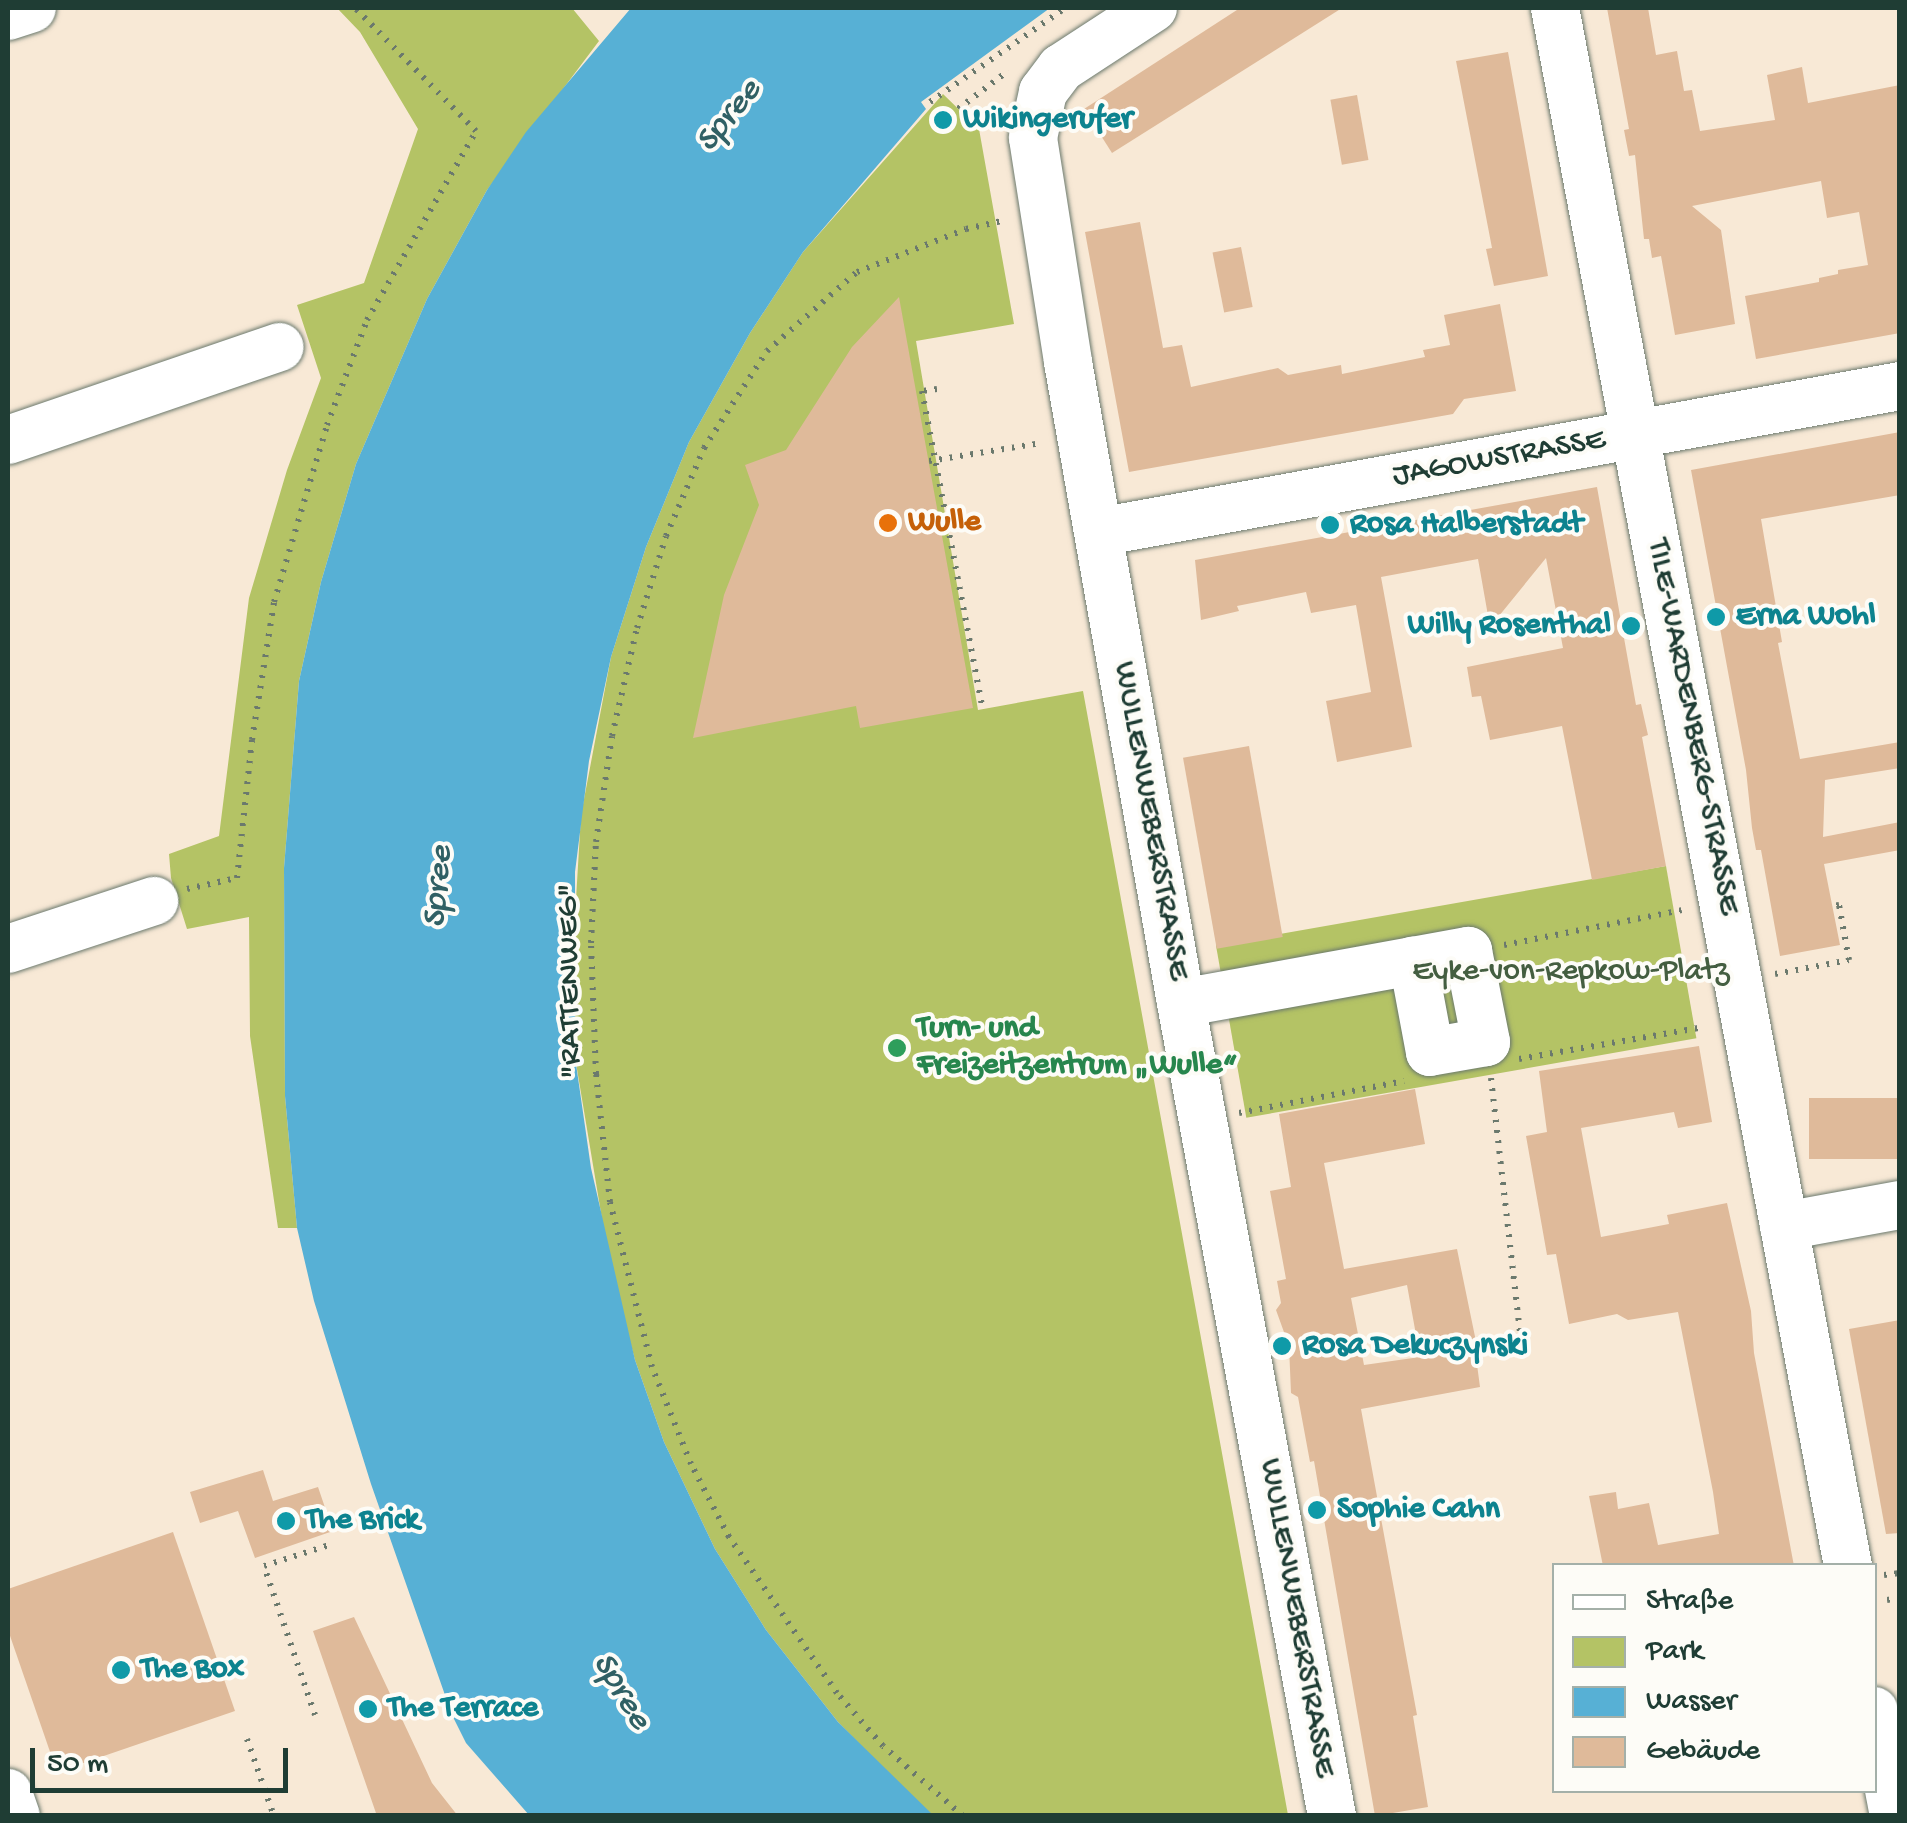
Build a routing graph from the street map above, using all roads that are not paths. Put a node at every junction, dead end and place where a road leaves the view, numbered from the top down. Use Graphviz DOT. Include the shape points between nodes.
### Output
graph roads {
  1 [pos="32,8"];
  2 [pos="1152,8"];
  3 [pos="1555,8"];
  4 [pos="8,16"];
  5 [pos="279,347"];
  6 [pos="1900,386"];
  7 [pos="1637,434"];
  8 [pos="8,440"];
  9 [pos="1099,532"];
  10 [pos="154,901"];
  11 [pos="8,949"];
  12 [pos="1413,961"];
  13 [pos="1182,1004"];
  14 [pos="1900,1205"];
  15 [pos="1784,1226"];
  16 [pos="1863,1563"];
  17 [pos="1877,1727"];
  18 [pos="8,1793"];
  19 [pos="16,1816"];
  20 [pos="1332,1816"];
  21 [pos="1894,1816"];
  1 -- 4 [label="street"];
  2 -- 9 [label="street, WULLENWEBERSTRASSE" via="1039,66 1042,92 1033,138"];
  3 -- 7 [label="street, TILE-WARDENBERG-STRASSE"];
  5 -- 8 [label="street"];
  6 -- 7 [label="street, JAGOWSTRASSE"];
  7 -- 9 [label="street, JAGOWSTRASSE"];
  7 -- 15 [label="street, TILE-WARDENBERG-STRASSE"];
  9 -- 13 [label="street, WULLENWEBERSTRASSE"];
  10 -- 11 [label="street"];
  12 -- 12 [label="street" via="1468,950 1486,1042 1430,1052"];
  12 -- 13 [label="street"];
  13 -- 20 [label="street, WULLENWEBERSTRASSE"];
  14 -- 15 [label="street"];
  15 -- 16 [label="street, TILE-WARDENBERG-STRASSE"];
  17 -- 21 [label="street"];
  18 -- 19 [label="street"];
}
